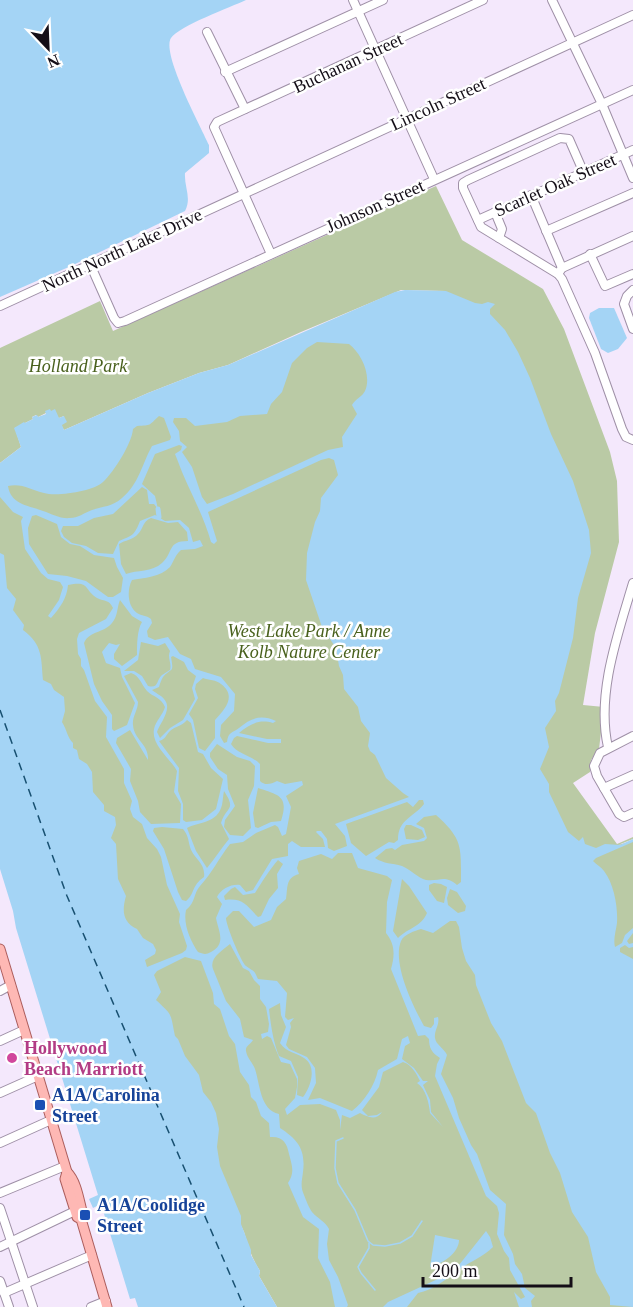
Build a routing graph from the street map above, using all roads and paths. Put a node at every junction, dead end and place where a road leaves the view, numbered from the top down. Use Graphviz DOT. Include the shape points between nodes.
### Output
graph roads {
  1 [pos="353,0"];
  2 [pos="382,0"];
  3 [pos="483,0"];
  4 [pos="552,0"];
  5 [pos="358,11"];
  6 [pos="633,15"];
  7 [pos="207,32"];
  8 [pos="572,43"];
  9 [pos="376,50"];
  10 [pos="225,72"];
  11 [pos="633,90"];
  12 [pos="602,104"];
  13 [pos="245,109"];
  14 [pos="406,118"];
  15 [pos="633,150"];
  16 [pos="624,154"];
  17 [pos="583,171"];
  18 [pos="633,178"];
  19 [pos="434,179"];
  20 [pos="633,193"];
  21 [pos="244,194"];
  22 [pos="531,195"];
  23 [pos="495,212"];
  24 [pos="478,220"];
  25 [pos="546,231"];
  26 [pos="633,236"];
  27 [pos="499,238"];
  28 [pos="271,254"];
  29 [pos="590,254"];
  30 [pos="90,264"];
  31 [pos="560,271"];
  32 [pos="633,274"];
  33 [pos="633,290"];
  34 [pos="0,306"];
  35 [pos="633,329"];
  36 [pos="632,440"];
  37 [pos="633,583"];
  38 [pos="633,736"];
  39 [pos="608,747"];
  40 [pos="633,775"];
  41 [pos="604,788"];
  42 [pos="633,813"];
  43 [pos="0,950"];
  44 [pos="11,986"];
  45 [pos="0,991"];
  46 [pos="24,1030"];
  47 [pos="0,1041"];
  48 [pos="38,1076"];
  49 [pos="0,1093"];
  50 [pos="51,1120"];
  51 [pos="0,1143"];
  52 [pos="66,1169"];
  53 [pos="0,1193"];
  54 [pos="0,1208"];
  55 [pos="78,1215"];
  56 [pos="11,1242"];
  57 [pos="0,1247"];
  58 [pos="92,1255"];
  59 [pos="0,1281"];
  60 [pos="25,1284"];
  61 [pos="4,1293"];
  62 [pos="106,1304"];
  63 [pos="9,1307"];
  64 [pos="33,1307"];
  65 [pos="91,1307"];
  1 -- 5 [label="street"];
  2 -- 5 [label="street"];
  3 -- 9 [label="street, Buchanan Street"];
  4 -- 8 [label="street"];
  5 -- 9 [label="street"];
  5 -- 10 [label="street"];
  6 -- 8 [label="street, Lincoln Street"];
  7 -- 10 [label="street"];
  8 -- 12 [label="street"];
  8 -- 14 [label="street, Lincoln Street"];
  9 -- 13 [label="street, Buchanan Street"];
  9 -- 14 [label="street"];
  10 -- 13 [label="street"];
  11 -- 12 [label="street, Johnson Street"];
  12 -- 16 [label="street"];
  12 -- 19 [label="street, Johnson Street"];
  13 -- 21 [label="street, Buchanan Street" via="214,127"];
  14 -- 19 [label="street"];
  14 -- 21 [label="street, Lincoln Street"];
  15 -- 16 [label="street, Scarlet Oak Street"];
  16 -- 17 [label="street, Scarlet Oak Street"];
  16 -- 18 [label="street"];
  17 -- 22 [label="street, Scarlet Oak Street"];
  17 -- 24 [label="street" via="565,137 463,183"];
  19 -- 28 [label="street, Johnson Street"];
  20 -- 25 [label="street"];
  21 -- 28 [label="street"];
  21 -- 30 [label="street, North North Lake Drive"];
  22 -- 23 [label="street, Scarlet Oak Street"];
  22 -- 25 [label="street"];
  23 -- 24 [label="street, Scarlet Oak Street"];
  23 -- 27 [label="street" via="502,229"];
  24 -- 27 [label="street" via="481,227"];
  25 -- 31 [label="street"];
  26 -- 29 [label="street"];
  27 -- 31 [label="street"];
  28 -- 30 [label="street, Johnson Street" via="118,322"];
  29 -- 31 [label="street"];
  29 -- 32 [label="street" via="604,286"];
  30 -- 34 [label="street, North North Lake Drive"];
  31 -- 36 [label="street" via="596,353 622,429"];
  33 -- 35 [label="street" via="624,304"];
  37 -- 39 [label="street" via="610,660 605,718"];
  38 -- 39 [label="street"];
  39 -- 41 [label="street" via="594,766"];
  40 -- 41 [label="street"];
  41 -- 42 [label="street" via="619,814 624,817"];
  43 -- 44 [label="main road"];
  44 -- 45 [label="street"];
  44 -- 46 [label="main road"];
  46 -- 47 [label="street"];
  46 -- 48 [label="main road"];
  48 -- 49 [label="street"];
  48 -- 50 [label="main road"];
  50 -- 51 [label="street"];
  50 -- 52 [label="main road"];
  52 -- 53 [label="street"];
  52 -- 55 [label="main road" via="83,1215"];
  54 -- 56 [label="street"];
  55 -- 56 [label="street"];
  55 -- 58 [label="main road"];
  56 -- 57 [label="street"];
  56 -- 60 [label="street"];
  58 -- 60 [label="street"];
  58 -- 62 [label="main road"];
  59 -- 61 [label="street"];
  60 -- 61 [label="street"];
  60 -- 64 [label="street"];
  61 -- 63 [label="street"];
  62 -- 65 [label="street"];
}
